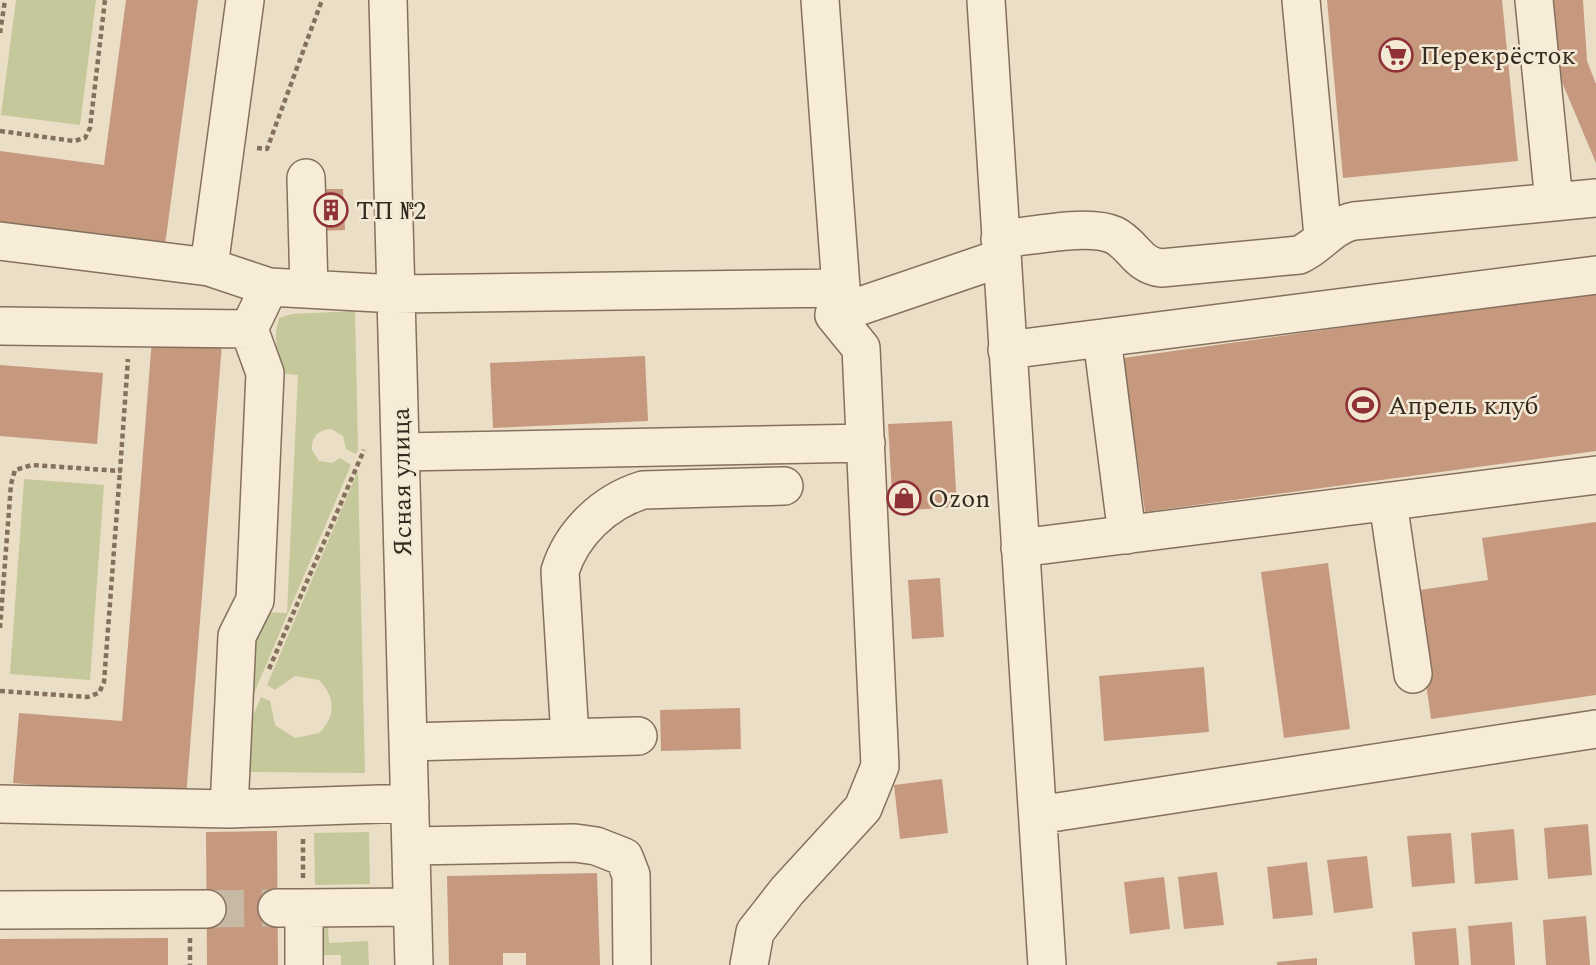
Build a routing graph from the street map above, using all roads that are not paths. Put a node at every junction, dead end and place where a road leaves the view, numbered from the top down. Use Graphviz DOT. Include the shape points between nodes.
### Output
graph roads {
  1 [pos="245,0"];
  2 [pos="388,0"];
  3 [pos="820,0"];
  4 [pos="986,0"];
  5 [pos="1301,0"];
  6 [pos="1534,0"];
  7 [pos="306,178"];
  8 [pos="1596,198"];
  9 [pos="1554,202"];
  10 [pos="1323,236"];
  11 [pos="0,241"];
  12 [pos="1001,249"];
  13 [pos="209,267"];
  14 [pos="1596,275"];
  15 [pos="269,287"];
  16 [pos="309,289"];
  17 [pos="396,294"];
  18 [pos="837,301"];
  19 [pos="0,326"];
  20 [pos="249,329"];
  21 [pos="1102,338"];
  22 [pos="1007,350"];
  23 [pos="866,443"];
  24 [pos="401,452"];
  25 [pos="1596,475"];
  26 [pos="784,486"];
  27 [pos="1388,502"];
  28 [pos="1127,535"];
  29 [pos="1020,548"];
  30 [pos="1413,674"];
  31 [pos="1596,729"];
  32 [pos="638,736"];
  33 [pos="570,738"];
  34 [pos="408,743"];
  35 [pos="410,803"];
  36 [pos="0,804"];
  37 [pos="229,808"];
  38 [pos="1038,814"];
  39 [pos="411,846"];
  40 [pos="412,907"];
  41 [pos="207,909"];
  42 [pos="0,910"];
  43 [pos="304,965"];
  44 [pos="414,965"];
  45 [pos="632,965"];
  46 [pos="749,965"];
  47 [pos="1047,965"];
  1 -- 13 [label="street"];
  2 -- 17 [label="street, Ясная улица"];
  3 -- 18 [label="street"];
  4 -- 12 [label="street"];
  5 -- 10 [label="street"];
  6 -- 9 [label="street"];
  7 -- 16 [label="street"];
  8 -- 9 [label="street"];
  9 -- 10 [label="street" via="1354,221"];
  10 -- 12 [label="street" via="1299,255 1161,268 1142,262 1121,240 1102,232"];
  11 -- 13 [label="street"];
  12 -- 18 [label="street"];
  12 -- 22 [label="street"];
  13 -- 15 [label="street"];
  14 -- 21 [label="street"];
  15 -- 16 [label="street"];
  15 -- 20 [label="street"];
  16 -- 17 [label="street"];
  17 -- 18 [label="street"];
  17 -- 24 [label="street, Ясная улица"];
  18 -- 23 [label="street" via="861,348"];
  19 -- 20 [label="street"];
  20 -- 37 [label="street" via="265,373 255,600 237,636"];
  21 -- 22 [label="street"];
  21 -- 28 [label="street"];
  22 -- 29 [label="street"];
  23 -- 24 [label="street"];
  23 -- 46 [label="street" via="880,766 863,808 755,932"];
  24 -- 34 [label="street, Ясная улица"];
  25 -- 27 [label="street"];
  26 -- 33 [label="street" via="643,490 623,496 583,529 567,549 560,571"];
  27 -- 28 [label="street"];
  27 -- 30 [label="street"];
  28 -- 29 [label="street"];
  29 -- 38 [label="street"];
  31 -- 38 [label="street"];
  32 -- 33 [label="street"];
  33 -- 34 [label="street"];
  34 -- 35 [label="street, Ясная улица"];
  35 -- 37 [label="street"];
  35 -- 39 [label="street, Ясная улица"];
  36 -- 37 [label="street"];
  38 -- 47 [label="street"];
  39 -- 40 [label="street, Ясная улица"];
  39 -- 45 [label="street" via="575,843 624,857 631,875"];
  40 -- 43 [label="street" via="290,908"];
  40 -- 44 [label="street, Ясная улица"];
  41 -- 42 [label="street"];
}
